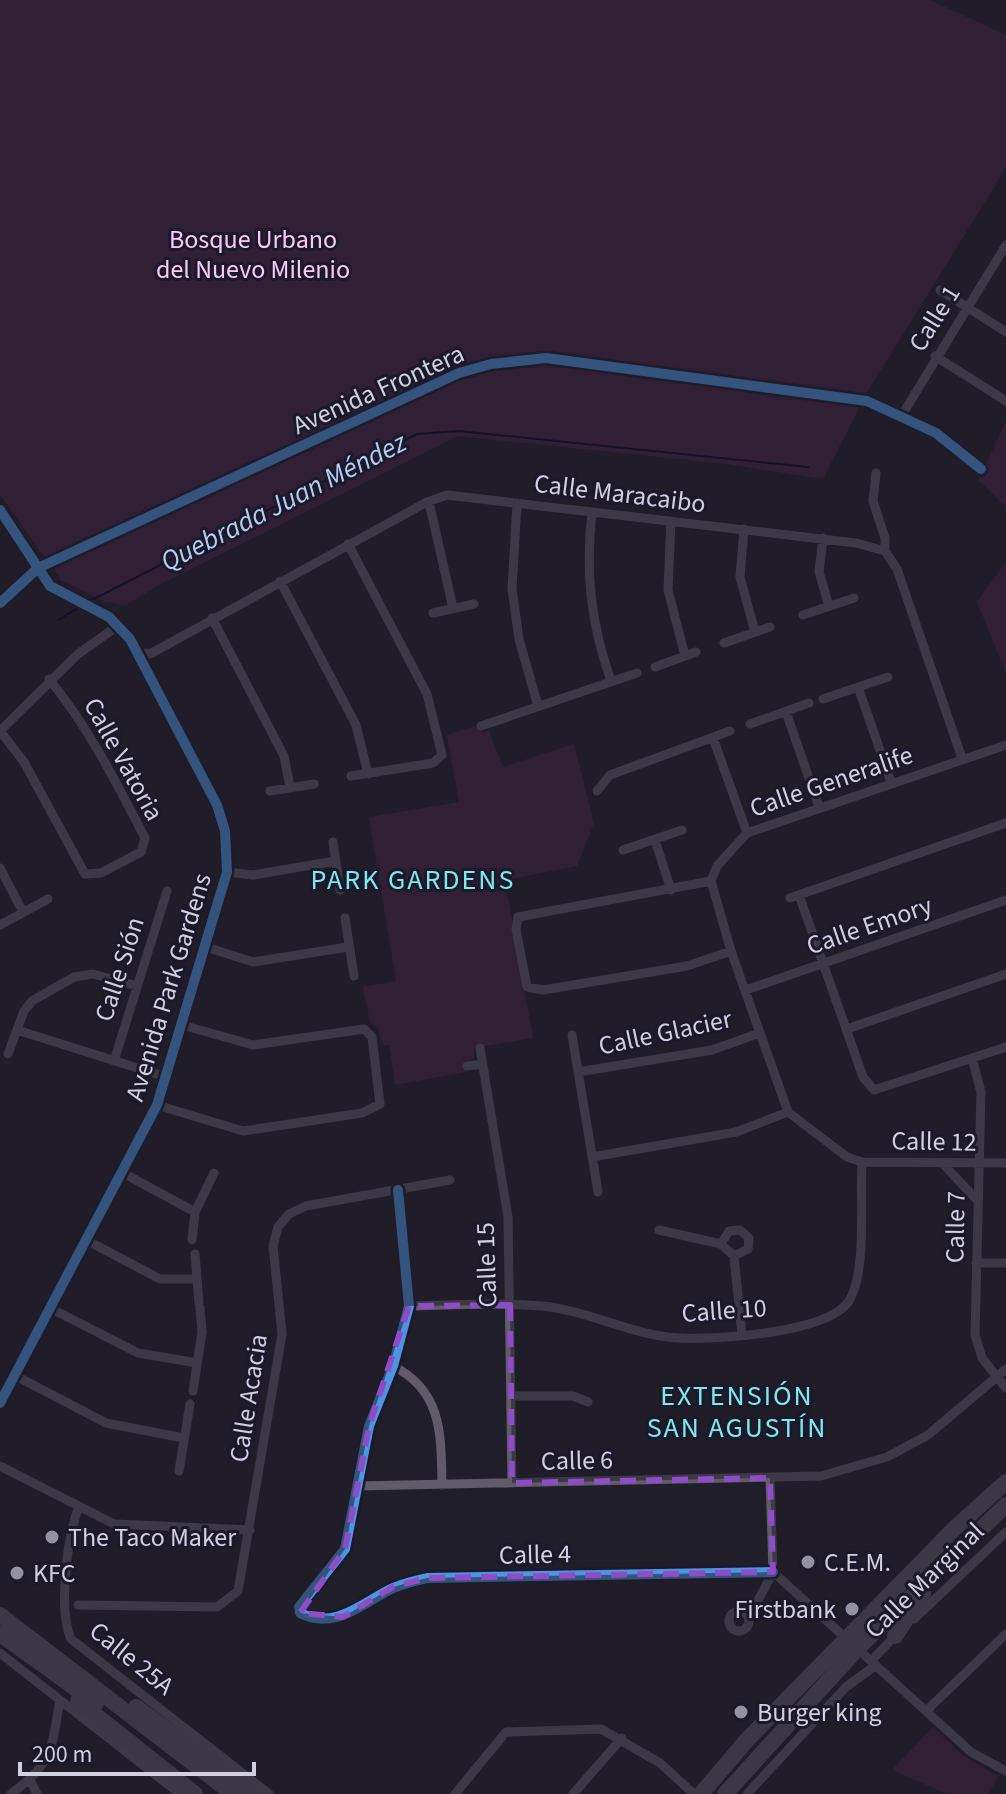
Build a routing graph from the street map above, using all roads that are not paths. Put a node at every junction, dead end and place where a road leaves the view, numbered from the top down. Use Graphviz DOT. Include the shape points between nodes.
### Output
graph roads {
  1 [pos="1006,245"];
  2 [pos="940,290"];
  3 [pos="967,307"];
  4 [pos="1006,332"];
  5 [pos="935,356"];
  6 [pos="1006,401"];
  7 [pos="902,415"];
  8 [pos="981,469"];
  9 [pos="876,473"];
  10 [pos="429,502"];
  11 [pos="517,503"];
  12 [pos="0,510"];
  13 [pos="592,512"];
  14 [pos="671,521"];
  15 [pos="744,529"];
  16 [pos="823,538"];
  17 [pos="348,544"];
  18 [pos="885,551"];
  19 [pos="38,568"];
  20 [pos="280,581"];
  21 [pos="854,598"];
  22 [pos="0,603"];
  23 [pos="474,604"];
  24 [pos="829,606"];
  25 [pos="453,608"];
  26 [pos="433,613"];
  27 [pos="803,615"];
  28 [pos="212,618"];
  29 [pos="119,625"];
  30 [pos="770,627"];
  31 [pos="755,632"];
  32 [pos="724,643"];
  33 [pos="696,652"];
  34 [pos="142,654"];
  35 [pos="685,656"];
  36 [pos="655,667"];
  37 [pos="637,673"];
  38 [pos="888,677"];
  39 [pos="49,679"];
  40 [pos="611,681"];
  41 [pos="858,687"];
  42 [pos="823,699"];
  43 [pos="809,703"];
  44 [pos="538,706"];
  45 [pos="786,712"];
  46 [pos="750,724"];
  47 [pos="481,726"];
  48 [pos="0,731"];
  49 [pos="730,731"];
  50 [pos="713,738"];
  51 [pos="1006,745"];
  52 [pos="962,758"];
  53 [pos="368,774"];
  54 [pos="351,776"];
  55 [pos="891,782"];
  56 [pos="314,784"];
  57 [pos="290,787"];
  58 [pos="270,791"];
  59 [pos="597,791"];
  60 [pos="819,807"];
  61 [pos="1006,823"];
  62 [pos="682,830"];
  63 [pos="747,833"];
  64 [pos="655,840"];
  65 [pos="333,842"];
  66 [pos="623,850"];
  67 [pos="335,861"];
  68 [pos="0,868"];
  69 [pos="227,872"];
  70 [pos="711,881"];
  71 [pos="340,890"];
  72 [pos="671,890"];
  73 [pos="167,891"];
  74 [pos="48,899"];
  75 [pos="1006,900"];
  76 [pos="23,912"];
  77 [pos="345,918"];
  78 [pos="0,925"];
  79 [pos="206,947"];
  80 [pos="348,947"];
  81 [pos="731,951"];
  82 [pos="824,964"];
  83 [pos="1006,974"];
  84 [pos="354,976"];
  85 [pos="137,986"];
  86 [pos="746,990"];
  87 [pos="182,1025"];
  88 [pos="847,1029"];
  89 [pos="17,1030"];
  90 [pos="760,1033"];
  91 [pos="572,1035"];
  92 [pos="1006,1047"];
  93 [pos="480,1048"];
  94 [pos="8,1054"];
  95 [pos="972,1058"];
  96 [pos="114,1061"];
  97 [pos="482,1064"];
  98 [pos="467,1066"];
  99 [pos="578,1072"];
  100 [pos="166,1077"];
  101 [pos="157,1105"];
  102 [pos="788,1112"];
  103 [pos="592,1157"];
  104 [pos="862,1162"];
  105 [pos="1006,1163"];
  106 [pos="943,1164"];
  107 [pos="979,1165"];
  108 [pos="123,1173"];
  109 [pos="214,1173"];
  110 [pos="450,1180"];
  111 [pos="398,1190"];
  112 [pos="598,1192"];
  113 [pos="977,1200"];
  114 [pos="195,1212"];
  115 [pos="659,1230"];
  116 [pos="192,1240"];
  117 [pos="88,1241"];
  118 [pos="721,1244"];
  119 [pos="195,1254"];
  120 [pos="734,1256"];
  121 [pos="976,1263"];
  122 [pos="1006,1263"];
  123 [pos="197,1279"];
  124 [pos="510,1305"];
  125 [pos="409,1306"];
  126 [pos="52,1309"];
  127 [pos="742,1335"];
  128 [pos="197,1363"];
  129 [pos="393,1366"];
  130 [pos="1006,1369"];
  131 [pos="16,1376"];
  132 [pos="997,1377"];
  133 [pos="1006,1388"];
  134 [pos="193,1391"];
  135 [pos="511,1396"];
  136 [pos="588,1402"];
  137 [pos="0,1403"];
  138 [pos="190,1404"];
  139 [pos="184,1438"];
  140 [pos="0,1466"];
  141 [pos="179,1471"];
  142 [pos="770,1478"];
  143 [pos="1006,1482"];
  144 [pos="512,1483"];
  145 [pos="442,1485"];
  146 [pos="357,1486"];
  147 [pos="1006,1505"];
  148 [pos="78,1509"];
  149 [pos="250,1530"];
  150 [pos="1006,1532"];
  151 [pos="936,1571"];
  152 [pos="773,1572"];
  153 [pos="78,1605"];
  154 [pos="746,1614"];
  155 [pos="1,1620"];
  156 [pos="1006,1634"];
  157 [pos="895,1636"];
  158 [pos="0,1642"];
  159 [pos="852,1643"];
  160 [pos="38,1645"];
  161 [pos="0,1653"];
  162 [pos="874,1663"];
  163 [pos="60,1700"];
  164 [pos="926,1711"];
  165 [pos="136,1727"];
  166 [pos="622,1738"];
  167 [pos="1006,1771"];
  168 [pos="30,1780"];
  169 [pos="11,1794"];
  170 [pos="37,1794"];
  171 [pos="180,1794"];
  172 [pos="195,1794"];
  173 [pos="215,1794"];
  174 [pos="233,1794"];
  175 [pos="253,1794"];
  176 [pos="269,1794"];
  177 [pos="455,1794"];
  178 [pos="573,1794"];
  179 [pos="694,1794"];
  180 [pos="701,1794"];
  181 [pos="725,1794"];
  182 [pos="747,1794"];
  1 -- 3 [label="street, Calle 1"];
  2 -- 3 [label="street"];
  3 -- 4 [label="street"];
  3 -- 5 [label="street, Calle 1"];
  5 -- 6 [label="street"];
  5 -- 7 [label="street, Calle 1"];
  7 -- 8 [label="street, Avenida Frontera" via="936,433"];
  7 -- 19 [label="street, Avenida Frontera" via="867,401 546,358 491,364 459,373"];
  9 -- 18 [label="street" via="873,501"];
  10 -- 11 [label="street, Calle Maracaibo" via="447,495"];
  10 -- 17 [label="street, Calle Maracaibo"];
  10 -- 25 [label="street"];
  11 -- 13 [label="street, Calle Maracaibo"];
  11 -- 44 [label="street" via="512,589 519,639"];
  12 -- 19 [label="street, Avenida Park Gardens"];
  13 -- 14 [label="street, Calle Maracaibo"];
  13 -- 40 [label="street" via="588,599"];
  14 -- 15 [label="street, Calle Maracaibo"];
  14 -- 35 [label="street" via="668,590"];
  15 -- 16 [label="street, Calle Maracaibo"];
  15 -- 31 [label="street" via="740,577"];
  16 -- 18 [label="street, Calle Maracaibo"];
  16 -- 24 [label="street" via="819,572"];
  17 -- 20 [label="street, Calle Maracaibo"];
  17 -- 53 [label="street" via="427,694 442,755 433,763"];
  18 -- 52 [label="street" via="897,569"];
  19 -- 22 [label="street, Avenida Frontera"];
  19 -- 29 [label="street, Avenida Park Gardens" via="50,586"];
  20 -- 28 [label="street, Calle Maracaibo"];
  20 -- 53 [label="street" via="356,725"];
  21 -- 24 [label="street"];
  23 -- 25 [label="street"];
  24 -- 27 [label="street"];
  25 -- 26 [label="street"];
  28 -- 34 [label="street, Calle Maracaibo"];
  28 -- 57 [label="street" via="284,756"];
  29 -- 34 [label="street, Avenida Park Gardens"];
  29 -- 39 [label="street"];
  30 -- 31 [label="street"];
  31 -- 32 [label="street"];
  33 -- 35 [label="street"];
  34 -- 69 [label="street, Avenida Park Gardens" via="217,805 225,831"];
  35 -- 36 [label="street"];
  37 -- 40 [label="street"];
  38 -- 41 [label="street"];
  39 -- 48 [label="street"];
  39 -- 48 [label="street, Calle Vatoria" via="79,715 145,838 141,852 101,873 85,874 24,762"];
  40 -- 44 [label="street"];
  41 -- 42 [label="street"];
  41 -- 55 [label="street"];
  43 -- 45 [label="street"];
  44 -- 47 [label="street"];
  45 -- 46 [label="street"];
  45 -- 60 [label="street"];
  49 -- 50 [label="street"];
  50 -- 59 [label="street" via="610,775"];
  50 -- 63 [label="street"];
  51 -- 52 [label="street, Calle Generalife"];
  52 -- 55 [label="street, Calle Generalife"];
  53 -- 54 [label="street"];
  55 -- 60 [label="street, Calle Generalife"];
  56 -- 57 [label="street"];
  57 -- 58 [label="street"];
  60 -- 63 [label="street, Calle Generalife"];
  61 -- 82 [label="street" via="794,897"];
  62 -- 64 [label="street"];
  63 -- 70 [label="street, Calle Generalife" via="717,866"];
  64 -- 66 [label="street"];
  64 -- 72 [label="street"];
  65 -- 67 [label="street"];
  67 -- 69 [label="street" via="253,875"];
  67 -- 71 [label="street"];
  68 -- 76 [label="street"];
  69 -- 79 [label="street, Avenida Park Gardens"];
  70 -- 72 [label="street"];
  70 -- 81 [label="street"];
  72 -- 81 [label="street" via="518,917 527,987 543,990 687,966"];
  73 -- 85 [label="street, Calle Sión"];
  74 -- 76 [label="street"];
  75 -- 82 [label="street, Calle Emory"];
  76 -- 78 [label="street"];
  77 -- 80 [label="street"];
  79 -- 80 [label="street" via="253,962"];
  79 -- 87 [label="street, Avenida Park Gardens"];
  80 -- 84 [label="street"];
  81 -- 86 [label="street"];
  82 -- 86 [label="street, Calle Emory"];
  82 -- 88 [label="street"];
  83 -- 88 [label="street"];
  85 -- 89 [label="street" via="93,974 74,977 32,1001"];
  85 -- 96 [label="street, Calle Sión"];
  86 -- 90 [label="street"];
  87 -- 100 [label="street, Avenida Park Gardens"];
  87 -- 101 [label="street" via="253,1045 364,1029 372,1037 380,1104 362,1113 243,1131"];
  88 -- 95 [label="street" via="863,1077 874,1090"];
  89 -- 94 [label="street"];
  89 -- 96 [label="street"];
  90 -- 99 [label="street, Calle Glacier" via="712,1050"];
  90 -- 102 [label="street"];
  91 -- 99 [label="street"];
  92 -- 95 [label="street"];
  93 -- 97 [label="street, Calle 15"];
  95 -- 107 [label="street, Calle 7" via="981,1092"];
  96 -- 100 [label="street"];
  97 -- 98 [label="street"];
  97 -- 124 [label="street, Calle 15" via="508,1217"];
  99 -- 103 [label="street"];
  100 -- 101 [label="street, Avenida Park Gardens"];
  101 -- 108 [label="street, Avenida Park Gardens"];
  102 -- 103 [label="street" via="736,1132"];
  102 -- 104 [label="street" via="847,1157"];
  103 -- 112 [label="street"];
  104 -- 106 [label="street, Calle 12"];
  104 -- 127 [label="street, Calle 10" via="858,1279 849,1301 822,1321"];
  105 -- 107 [label="street, Calle 12"];
  106 -- 107 [label="street, Calle 12"];
  106 -- 113 [label="street"];
  107 -- 113 [label="street, Calle 7"];
  108 -- 114 [label="street"];
  108 -- 117 [label="street, Avenida Park Gardens"];
  109 -- 114 [label="street"];
  110 -- 111 [label="street, Calle Acacia"];
  111 -- 125 [label="street"];
  111 -- 149 [label="street, Calle Acacia" via="306,1206 278,1227 273,1246 282,1334"];
  113 -- 121 [label="street, Calle 7"];
  114 -- 116 [label="street"];
  115 -- 118 [label="street"];
  117 -- 123 [label="street" via="160,1279"];
  117 -- 126 [label="street, Avenida Park Gardens"];
  118 -- 120 [label="street"];
  118 -- 120 [label="street" via="729,1231 740,1230 749,1238 748,1249"];
  119 -- 123 [label="street"];
  120 -- 127 [label="street"];
  121 -- 122 [label="street"];
  121 -- 132 [label="street, Calle 7" via="975,1335 982,1358"];
  123 -- 128 [label="street" via="202,1332"];
  124 -- 125 [label="street, Calle 10"];
  124 -- 127 [label="street, Calle 10" via="545,1306 678,1338"];
  124 -- 135 [label="street, Calle 15"];
  125 -- 129 [label="street"];
  126 -- 128 [label="street" via="138,1353"];
  126 -- 131 [label="street, Avenida Park Gardens"];
  128 -- 134 [label="street"];
  129 -- 145 [label="street" via="414,1377 432,1403 441,1433"];
  129 -- 146 [label="street" via="369,1426"];
  130 -- 132 [label="street, Calle 6"];
  131 -- 137 [label="street, Avenida Park Gardens"];
  131 -- 139 [label="street" via="106,1423"];
  132 -- 133 [label="street, Calle 7"];
  132 -- 142 [label="street, Calle 6" via="928,1435 887,1457 821,1476"];
  135 -- 136 [label="street" via="573,1396"];
  135 -- 144 [label="street, Calle 15"];
  138 -- 139 [label="street"];
  139 -- 141 [label="street"];
  140 -- 148 [label="street"];
  142 -- 144 [label="street, Calle 6"];
  142 -- 152 [label="street"];
  143 -- 159 [label="highway"];
  144 -- 145 [label="street, Calle 6"];
  145 -- 146 [label="street, Calle 6"];
  146 -- 152 [label="street, Calle 4" via="345,1549 299,1607 307,1616 343,1617 393,1587 427,1578"];
  147 -- 151 [label="highway"];
  148 -- 149 [label="street" via="114,1524"];
  148 -- 176 [label="street, Calle 25A" via="71,1530 66,1603 71,1639"];
  149 -- 153 [label="street, Calle Acacia" via="238,1591 217,1607"];
  150 -- 157 [label="street, Calle Marginal"];
  151 -- 157 [label="highway"];
  151 -- 159 [label="highway"];
  152 -- 154 [label="street"];
  152 -- 159 [label="street"];
  155 -- 160 [label="highway"];
  155 -- 165 [label="highway"];
  156 -- 164 [label="street"];
  157 -- 162 [label="street, Calle Marginal"];
  158 -- 172 [label="highway"];
  159 -- 162 [label="street"];
  159 -- 180 [label="highway" via="746,1741"];
  159 -- 181 [label="highway"];
  160 -- 165 [label="highway"];
  160 -- 175 [label="highway" via="75,1663"];
  161 -- 163 [label="street"];
  162 -- 164 [label="street"];
  162 -- 182 [label="street, Calle Marginal"];
  163 -- 168 [label="street" via="51,1755"];
  163 -- 171 [label="street"];
  164 -- 167 [label="street" via="971,1752"];
  165 -- 173 [label="highway"];
  165 -- 174 [label="highway"];
  166 -- 177 [label="street" via="601,1729 506,1732"];
  166 -- 178 [label="street"];
  166 -- 179 [label="street"];
  168 -- 169 [label="street"];
  168 -- 170 [label="street"];
}
